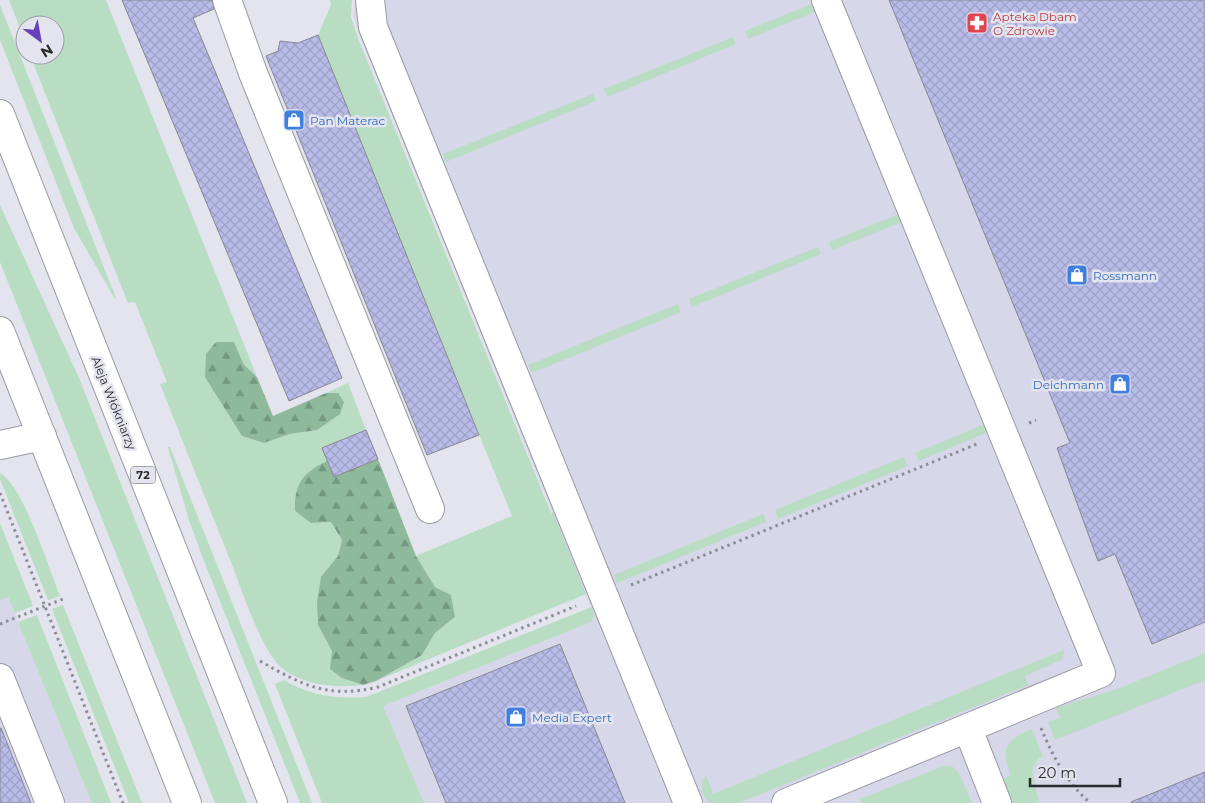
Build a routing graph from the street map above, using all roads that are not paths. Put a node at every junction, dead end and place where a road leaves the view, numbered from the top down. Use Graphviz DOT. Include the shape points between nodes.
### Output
graph roads {
  1 [pos="227,0"];
  2 [pos="370,0"];
  3 [pos="826,0"];
  4 [pos="0,114"];
  5 [pos="0,331"];
  6 [pos="42,436"];
  7 [pos="0,444"];
  8 [pos="430,509"];
  9 [pos="0,678"];
  10 [pos="968,730"];
  11 [pos="50,803"];
  12 [pos="187,803"];
  13 [pos="273,803"];
  14 [pos="688,803"];
  15 [pos="786,803"];
  16 [pos="997,803"];
  1 -- 8 [label="main road" via="253,73"];
  2 -- 14 [label="main road" via="373,26"];
  3 -- 10 [label="main road" via="1101,673"];
  4 -- 13 [label="main road, Aleja Włókniarzy / 72"];
  5 -- 6 [label="main road"];
  6 -- 7 [label="main road"];
  6 -- 12 [label="main road"];
  9 -- 11 [label="main road"];
  10 -- 15 [label="main road"];
  10 -- 16 [label="main road"];
}
